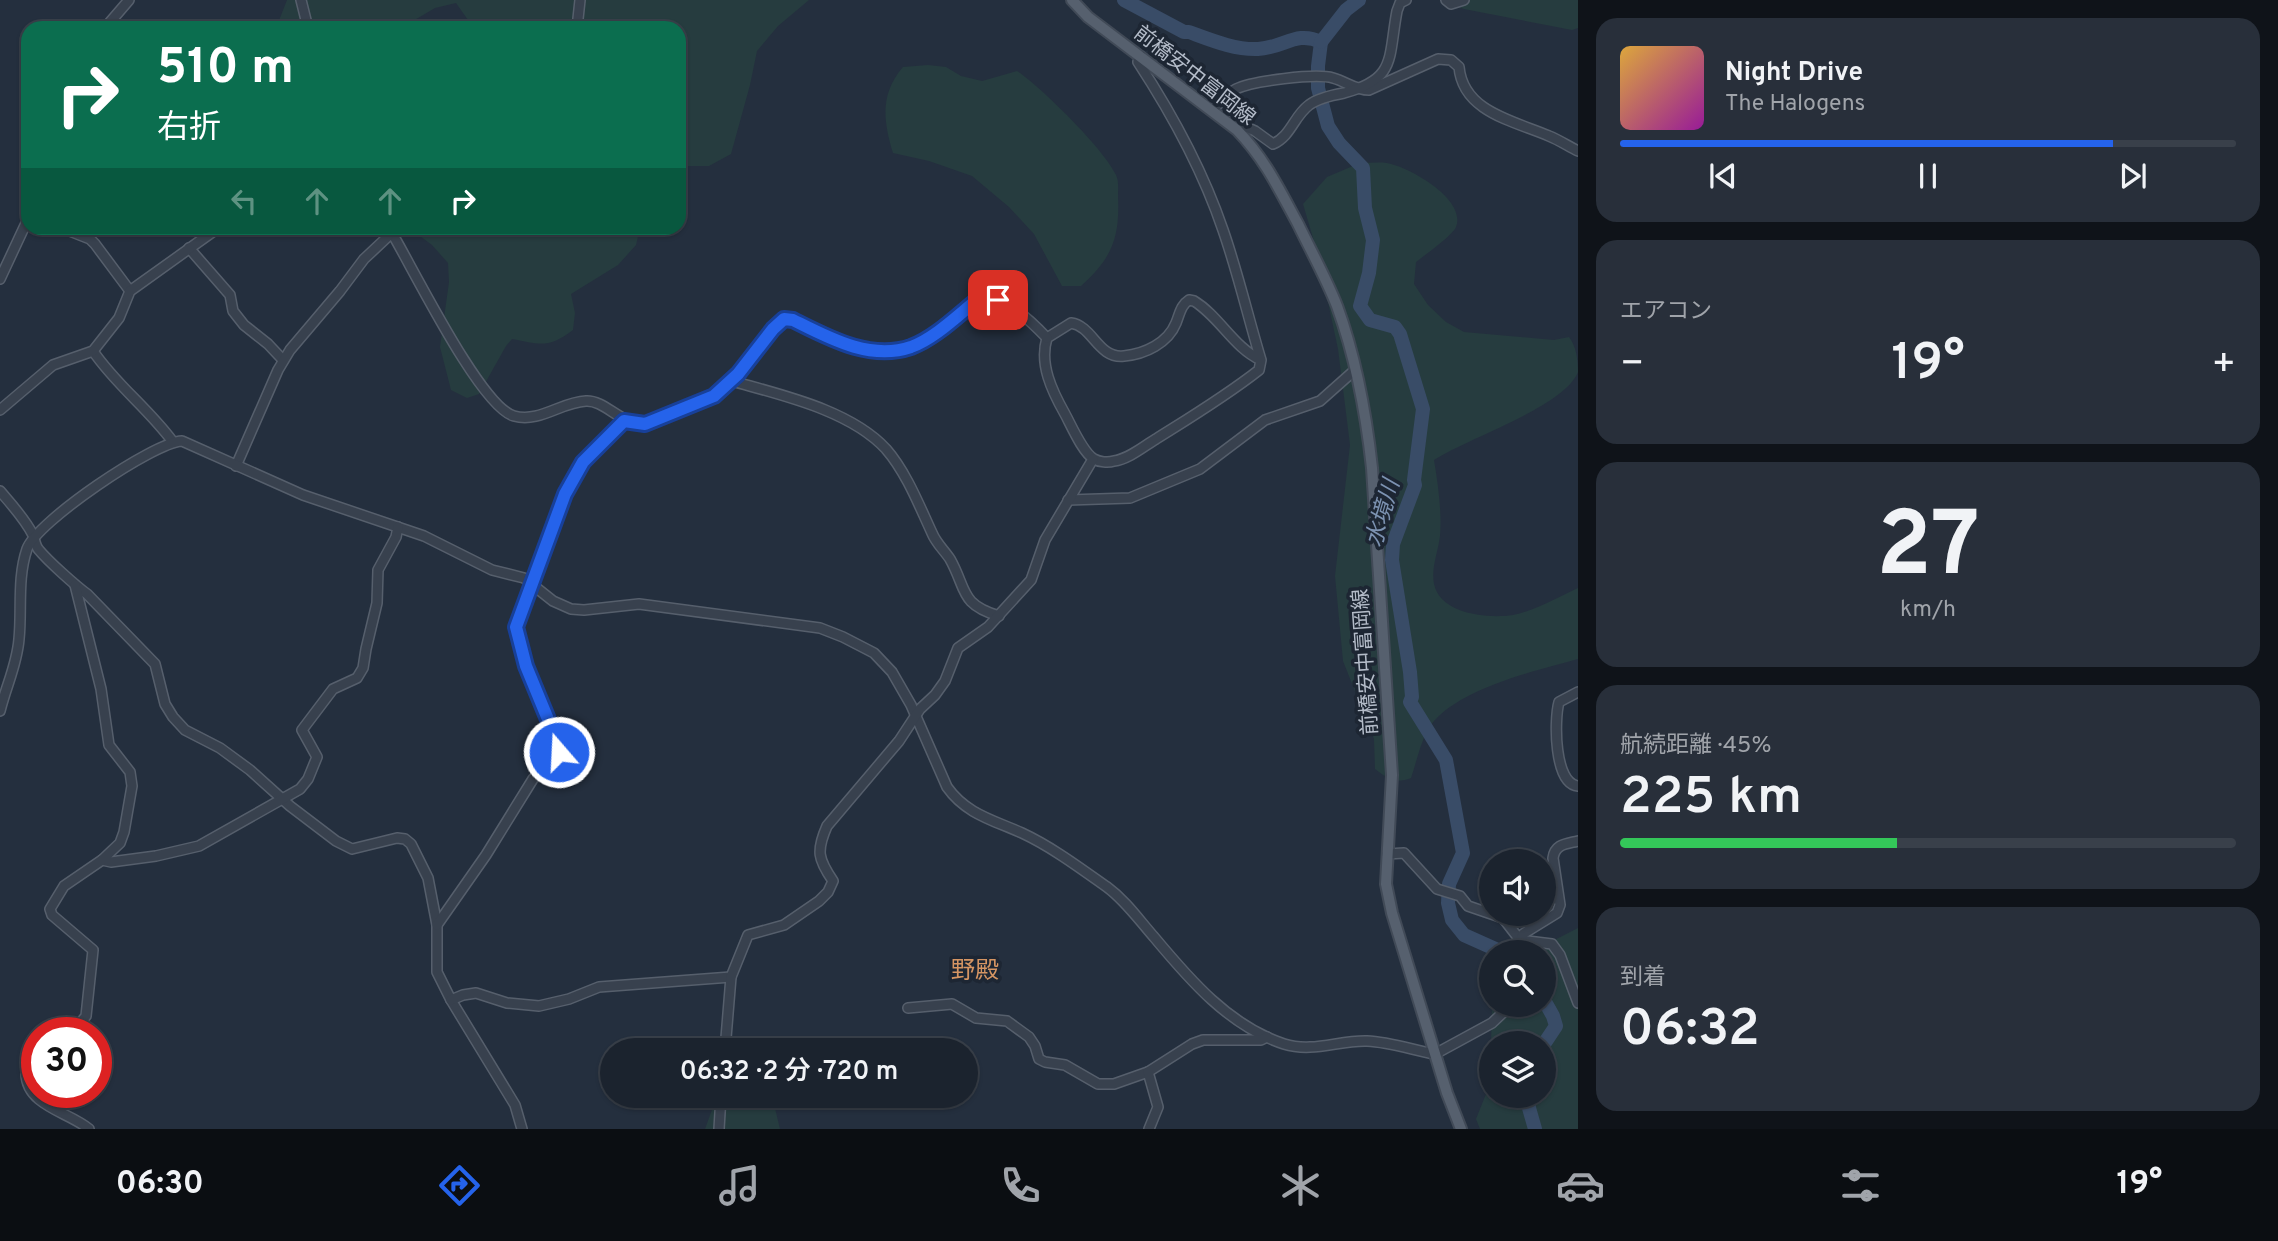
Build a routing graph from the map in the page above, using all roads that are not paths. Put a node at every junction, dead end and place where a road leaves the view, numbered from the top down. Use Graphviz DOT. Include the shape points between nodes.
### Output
graph roads {
  1 [pos="129,0"];
  2 [pos="301,0"];
  3 [pos="580,0"];
  4 [pos="1072,0"];
  5 [pos="1406,0"];
  6 [pos="1446,0"];
  7 [pos="1464,0"];
  8 [pos="111,21"];
  9 [pos="306,21"];
  10 [pos="578,21"];
  11 [pos="1141,56"];
  12 [pos="1357,90"];
  13 [pos="1212,111"];
  14 [pos="1237,130"];
  15 [pos="1578,152"];
  16 [pos="21,234"];
  17 [pos="208,235"];
  18 [pos="387,235"];
  19 [pos="396,235"];
  20 [pos="83,236"];
  21 [pos="189,248"];
  22 [pos="0,279"];
  23 [pos="131,291"];
  24 [pos="1047,338"];
  25 [pos="93,351"];
  26 [pos="283,360"];
  27 [pos="1261,360"];
  28 [pos="1356,369"];
  29 [pos="732,381"];
  30 [pos="0,410"];
  31 [pos="624,421"];
  32 [pos="173,442"];
  33 [pos="1093,459"];
  34 [pos="236,466"];
  35 [pos="0,492"];
  36 [pos="1068,500"];
  37 [pos="398,527"];
  38 [pos="34,537"];
  39 [pos="533,583"];
  40 [pos="75,585"];
  41 [pos="999,616"];
  42 [pos="1578,692"];
  43 [pos="0,711"];
  44 [pos="915,716"];
  45 [pos="1578,786"];
  46 [pos="283,800"];
  47 [pos="1578,841"];
  48 [pos="1387,854"];
  49 [pos="102,860"];
  50 [pos="437,925"];
  51 [pos="1520,940"];
  52 [pos="1556,950"];
  53 [pos="731,977"];
  54 [pos="451,1000"];
  55 [pos="1578,1003"];
  56 [pos="908,1008"];
  57 [pos="85,1017"];
  58 [pos="1498,1017"];
  59 [pos="1267,1037"];
  60 [pos="726,1038"];
  61 [pos="1435,1054"];
  62 [pos="1148,1072"];
  63 [pos="52,1108"];
  64 [pos="721,1108"];
  65 [pos="89,1129"];
  66 [pos="522,1129"];
  67 [pos="719,1129"];
  68 [pos="1149,1129"];
  69 [pos="1461,1129"];
  1 -- 8 [label="street"];
  2 -- 9 [label="street"];
  3 -- 10 [label="street"];
  4 -- 11 [label="main road, 前橋安中富岡線"];
  5 -- 12 [label="street" via="1396,11 1385,72"];
  6 -- 7 [label="street" via="1451,4"];
  11 -- 13 [label="main road, 前橋安中富岡線"];
  11 -- 27 [label="street" via="1138,62 1164,101 1222,226"];
  12 -- 13 [label="street" via="1332,78 1310,75 1238,88"];
  12 -- 14 [label="street" via="1312,102 1281,141 1273,144 1244,126"];
  12 -- 15 [label="street" via="1376,88 1438,60 1451,60 1459,67 1465,91 1484,107"];
  13 -- 14 [label="main road, 前橋安中富岡線"];
  14 -- 28 [label="main road, 前橋安中富岡線" via="1274,178 1321,270"];
  16 -- 22 [label="street"];
  17 -- 21 [label="street"];
  18 -- 26 [label="street"];
  19 -- 31 [label="street" via="439,319 501,410 526,418 587,401"];
  20 -- 23 [label="street" via="95,244"];
  21 -- 23 [label="street"];
  21 -- 26 [label="street" via="230,295 233,311 244,325"];
  23 -- 25 [label="street" via="119,318"];
  24 -- 27 [label="street" via="1071,323 1078,324 1106,352 1132,355 1168,338 1189,300 1198,303 1248,354"];
  24 -- 29 [label="street" via="1009,306 987,298 977,300 925,340 893,351 847,345 784,319"];
  24 -- 33 [label="street" via="1044,363 1058,402"];
  25 -- 30 [label="street" via="53,365"];
  25 -- 32 [label="street" via="110,376"];
  26 -- 34 [label="street"];
  27 -- 33 [label="street" via="1259,370 1235,389 1130,455 1104,463"];
  28 -- 36 [label="street" via="1320,401 1265,420 1200,468 1130,498"];
  28 -- 48 [label="main road, 前橋安中富岡線" via="1372,468 1391,761"];
  29 -- 31 [label="street" via="714,396 667,416 645,424"];
  29 -- 41 [label="street" via="799,401 848,422 877,441 905,479 961,587 975,605"];
  31 -- 39 [label="street" via="583,462 565,494"];
  32 -- 34 [label="street" via="189,444"];
  32 -- 38 [label="street" via="127,465"];
  33 -- 36 [label="street"];
  34 -- 37 [label="street" via="303,495"];
  35 -- 38 [label="street"];
  36 -- 41 [label="street" via="1045,540 1031,580"];
  37 -- 39 [label="street" via="492,570"];
  37 -- 46 [label="street" via="378,570 377,603 363,668 357,678 333,689 302,730 317,757 308,779"];
  38 -- 40 [label="street" via="37,548"];
  38 -- 43 [label="street" via="27,549 20,594 16,666"];
  39 -- 44 [label="street" via="553,601 571,609 639,604 820,628 874,653 892,672"];
  39 -- 50 [label="street" via="516,627 559,752 533,779"];
  40 -- 46 [label="street" via="155,664 165,704 185,730 220,748"];
  40 -- 49 [label="street" via="101,689 109,745 130,772 132,786 120,843"];
  41 -- 44 [label="street" via="958,648 945,681"];
  42 -- 45 [label="street" via="1559,702 1557,730 1560,769 1566,781"];
  44 -- 53 [label="street" via="827,826 820,843 820,863 833,881 828,892 784,925 748,935"];
  44 -- 59 [label="street" via="956,799 989,821 1052,850 1108,888 1194,985"];
  46 -- 49 [label="street" via="189,849"];
  46 -- 50 [label="street" via="352,849 405,839 428,878"];
  47 -- 51 [label="street" via="1554,850 1557,913 1530,928"];
  48 -- 51 [label="street" via="1404,853 1437,890 1460,895 1468,906 1503,918"];
  48 -- 61 [label="main road, 前橋安中富岡線" via="1386,884 1392,913"];
  49 -- 57 [label="street" via="64,886 50,909 93,950"];
  50 -- 54 [label="street" via="437,972"];
  52 -- 55 [label="street"];
  53 -- 54 [label="street" via="599,987 540,1006 507,1003 476,993"];
  53 -- 60 [label="street"];
  54 -- 66 [label="street" via="515,1105"];
  56 -- 62 [label="street" via="952,1003 976,1018 1007,1021 1029,1037 1039,1059 1065,1065 1098,1084 1114,1084"];
  58 -- 61 [label="street"];
  59 -- 61 [label="street" via="1306,1048 1364,1041"];
  59 -- 62 [label="street" via="1203,1040"];
  61 -- 69 [label="main road, 前橋安中富岡線"];
  62 -- 68 [label="street" via="1158,1107"];
  63 -- 65 [label="street"];
  64 -- 67 [label="street"];
}
